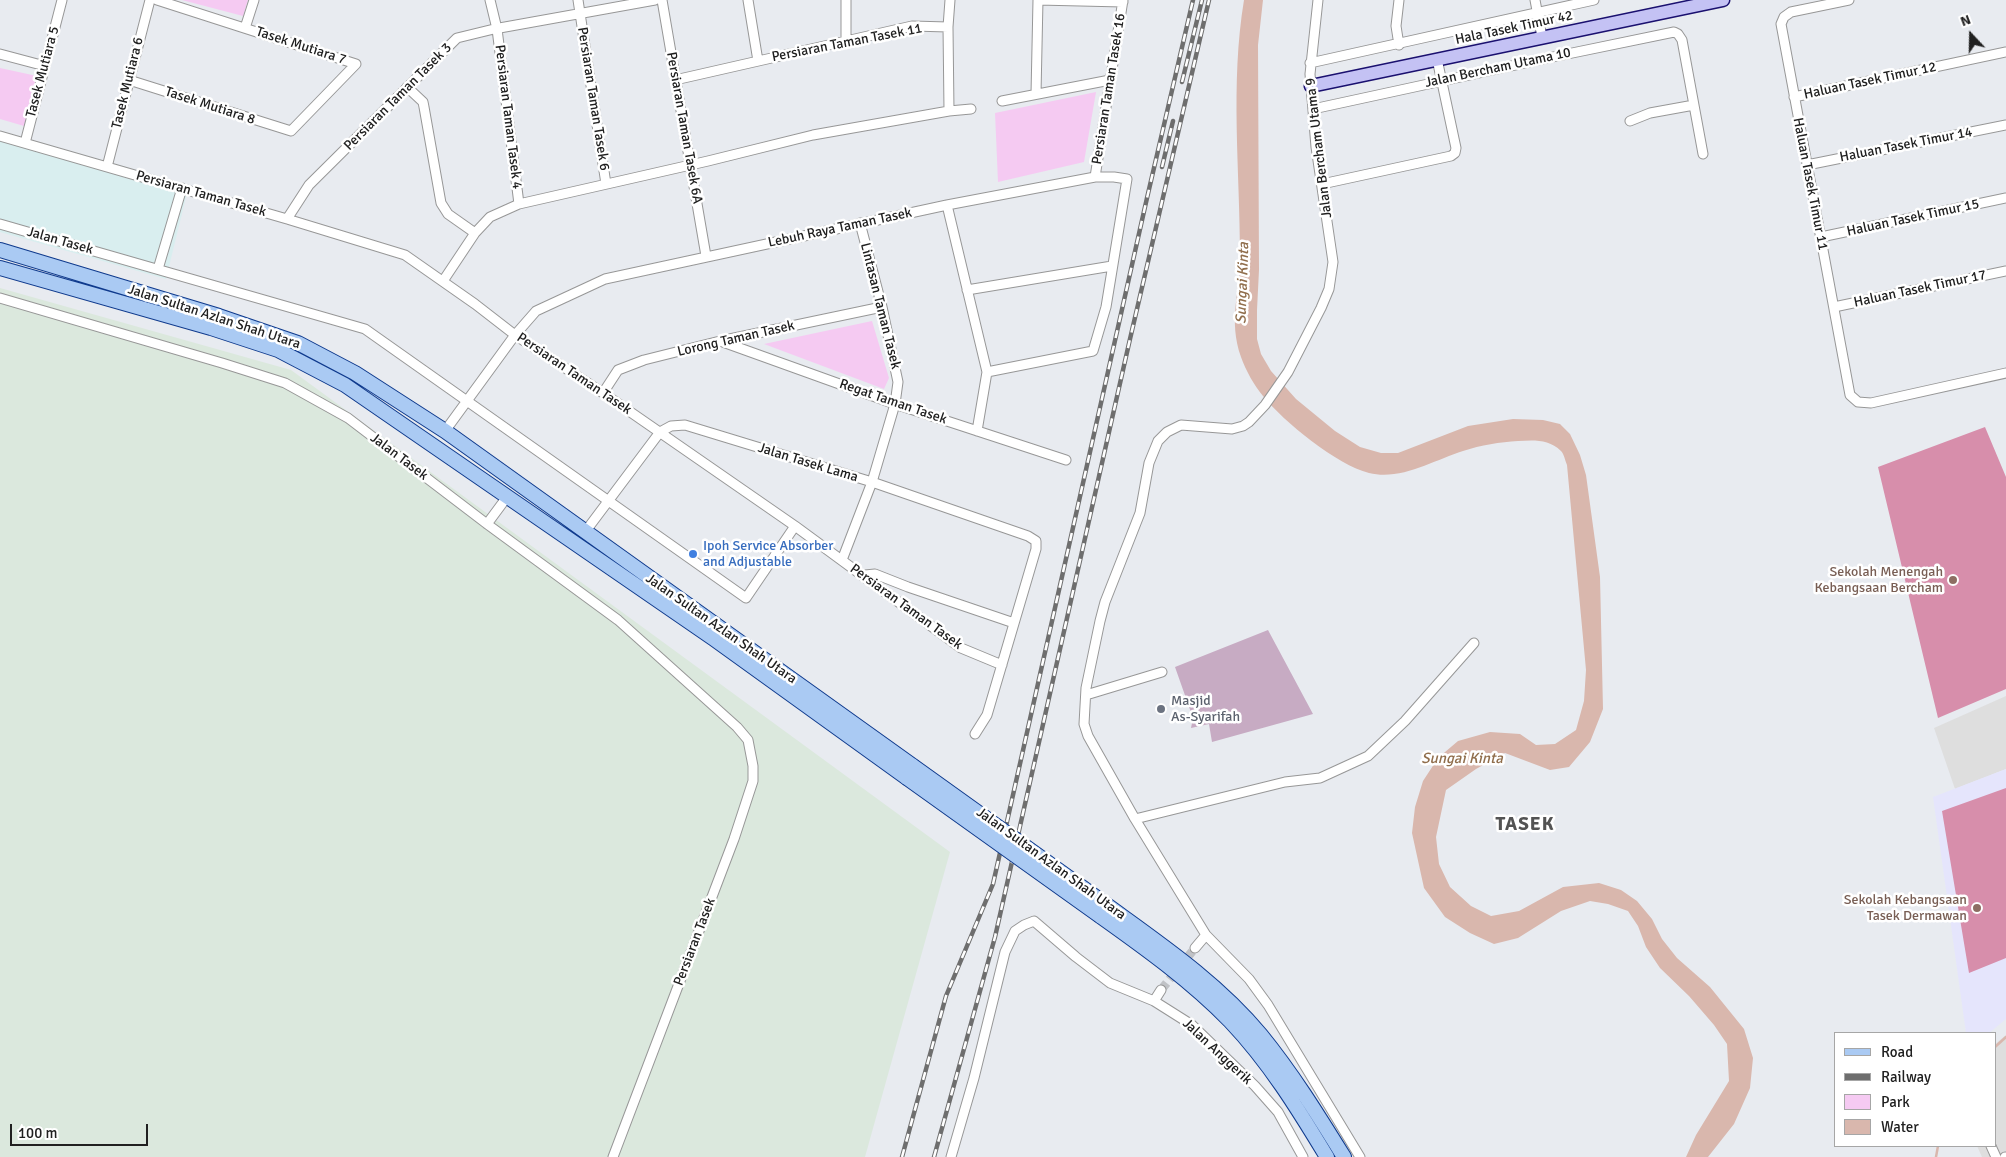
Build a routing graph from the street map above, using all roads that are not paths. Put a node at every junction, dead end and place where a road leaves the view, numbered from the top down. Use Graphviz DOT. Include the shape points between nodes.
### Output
graph roads {
  1 [pos="62,0"];
  2 [pos="150,0"];
  3 [pos="157,0"];
  4 [pos="254,0"];
  5 [pos="490,0"];
  6 [pos="578,0"];
  7 [pos="655,0"];
  8 [pos="662,0"];
  9 [pos="748,0"];
  10 [pos="846,0"];
  11 [pos="950,0"];
  12 [pos="1038,0"];
  13 [pos="1318,0"];
  14 [pos="1399,0"];
  15 [pos="1535,0"];
  16 [pos="1594,0"];
  17 [pos="1723,0"];
  18 [pos="1849,0"];
  19 [pos="1123,1"];
  20 [pos="1537,13"];
  21 [pos="580,14"];
  22 [pos="948,27"];
  23 [pos="245,28"];
  24 [pos="497,29"];
  25 [pos="1542,37"];
  26 [pos="846,40"];
  27 [pos="1399,45"];
  28 [pos="2006,52"];
  29 [pos="0,54"];
  30 [pos="1437,59"];
  31 [pos="758,61"];
  32 [pos="1310,63"];
  33 [pos="44,66"];
  34 [pos="129,80"];
  35 [pos="675,80"];
  36 [pos="1110,80"];
  37 [pos="1441,80"];
  38 [pos="1311,86"];
  39 [pos="407,87"];
  40 [pos="1036,94"];
  41 [pos="1794,97"];
  42 [pos="1002,101"];
  43 [pos="1694,105"];
  44 [pos="970,109"];
  45 [pos="1312,109"];
  46 [pos="949,112"];
  47 [pos="1630,121"];
  48 [pos="2006,125"];
  49 [pos="291,131"];
  50 [pos="0,136"];
  51 [pos="24,143"];
  52 [pos="1703,154"];
  53 [pos="690,165"];
  54 [pos="1807,165"];
  55 [pos="107,166"];
  56 [pos="1095,178"];
  57 [pos="606,184"];
  58 [pos="1322,184"];
  59 [pos="182,188"];
  60 [pos="2006,198"];
  61 [pos="519,204"];
  62 [pos="947,205"];
  63 [pos="287,218"];
  64 [pos="860,223"];
  65 [pos="0,224"];
  66 [pos="475,233"];
  67 [pos="1821,237"];
  68 [pos="0,250"];
  69 [pos="706,256"];
  70 [pos="1112,266"];
  71 [pos="0,268"];
  72 [pos="158,269"];
  73 [pos="2006,271"];
  74 [pos="443,281"];
  75 [pos="967,290"];
  76 [pos="0,298"];
  77 [pos="882,307"];
  78 [pos="1834,307"];
  79 [pos="515,335"];
  80 [pos="720,341"];
  81 [pos="987,372"];
  82 [pos="2006,373"];
  83 [pos="603,393"];
  84 [pos="467,400"];
  85 [pos="895,404"];
  86 [pos="445,431"];
  87 [pos="977,431"];
  88 [pos="660,432"];
  89 [pos="1066,460"];
  90 [pos="872,482"];
  91 [pos="507,497"];
  92 [pos="608,501"];
  93 [pos="487,524"];
  94 [pos="795,526"];
  95 [pos="585,532"];
  96 [pos="842,560"];
  97 [pos="865,576"];
  98 [pos="908,587"];
  99 [pos="896,599"];
  100 [pos="1014,623"];
  101 [pos="1474,642"];
  102 [pos="1002,665"];
  103 [pos="1162,672"];
  104 [pos="1086,695"];
  105 [pos="737,727"];
  106 [pos="975,734"];
  107 [pos="910,772"];
  108 [pos="1135,819"];
  109 [pos="1206,935"];
  110 [pos="1195,948"];
  111 [pos="1161,990"];
  112 [pos="1154,1001"];
  113 [pos="613,1157"];
  114 [pos="951,1157"];
  115 [pos="1302,1157"];
  116 [pos="1327,1157"];
  117 [pos="1344,1157"];
  118 [pos="1360,1157"];
  1 -- 33 [label="street, Tasek Mutiara 5"];
  2 -- 34 [label="street, Tasek Mutiara 6"];
  3 -- 23 [label="street, Tasek Mutiara 7"];
  4 -- 23 [label="street"];
  5 -- 24 [label="street, Persiaran Taman Tasek 4"];
  6 -- 21 [label="street, Persiaran Taman Tasek 6"];
  7 -- 21 [label="street, Persiaran Taman Tasek 3"];
  8 -- 35 [label="street, Persiaran Taman Tasek 6A"];
  9 -- 31 [label="street"];
  10 -- 26 [label="street"];
  11 -- 22 [label="street"];
  12 -- 19 [label="street"];
  12 -- 40 [label="street"];
  13 -- 32 [label="street, Jalan Bercham Utama 9"];
  14 -- 27 [label="street" via="1396,26"];
  15 -- 20 [label="street"];
  16 -- 20 [label="street"];
  17 -- 25 [label="street, Hala Tasek Timur 42"];
  18 -- 41 [label="street, Haluan Tasek Timur 11" via="1792,12 1782,20"];
  19 -- 36 [label="street, Persiaran Taman Tasek 16"];
  20 -- 25 [label="street"];
  20 -- 27 [label="street"];
  21 -- 24 [label="street, Persiaran Taman Tasek 3"];
  21 -- 57 [label="street, Persiaran Taman Tasek 6"];
  22 -- 26 [label="street, Persiaran Taman Tasek 11" via="912,26"];
  22 -- 46 [label="street"];
  23 -- 49 [label="street, Tasek Mutiara 7" via="356,64"];
  24 -- 39 [label="street, Persiaran Taman Tasek 3" via="457,38"];
  24 -- 61 [label="street, Persiaran Taman Tasek 4"];
  25 -- 30 [label="street, Hala Tasek Timur 42"];
  26 -- 31 [label="street, Persiaran Taman Tasek 11"];
  27 -- 32 [label="street"];
  28 -- 41 [label="street, Haluan Tasek Timur 12"];
  29 -- 33 [label="street"];
  30 -- 37 [label="street"];
  30 -- 38 [label="street, Hala Tasek Timur 42"];
  31 -- 35 [label="street, Persiaran Taman Tasek 11"];
  32 -- 38 [label="street, Jalan Bercham Utama 9"];
  33 -- 51 [label="street, Tasek Mutiara 5"];
  34 -- 49 [label="street, Tasek Mutiara 8"];
  34 -- 55 [label="street, Tasek Mutiara 6"];
  35 -- 53 [label="street, Persiaran Taman Tasek 6A"];
  36 -- 40 [label="street"];
  36 -- 56 [label="street, Persiaran Taman Tasek 16"];
  37 -- 43 [label="street, Jalan Bercham Utama 10" via="1670,32 1678,34 1682,40"];
  37 -- 45 [label="street, Jalan Bercham Utama 10"];
  37 -- 58 [label="street" via="1456,148 1453,155"];
  38 -- 45 [label="street, Jalan Bercham Utama 9"];
  39 -- 63 [label="street, Persiaran Taman Tasek 3" via="309,185"];
  39 -- 66 [label="street" via="423,102 440,203 448,214"];
  40 -- 42 [label="street"];
  41 -- 54 [label="street, Haluan Tasek Timur 11"];
  43 -- 47 [label="street" via="1650,113"];
  43 -- 52 [label="street"];
  44 -- 46 [label="street"];
  45 -- 58 [label="street, Jalan Bercham Utama 9"];
  46 -- 53 [label="street" via="843,130"];
  48 -- 54 [label="street, Haluan Tasek Timur 14"];
  50 -- 51 [label="street, Persiaran Taman Tasek"];
  51 -- 55 [label="street, Persiaran Taman Tasek"];
  53 -- 57 [label="street"];
  53 -- 69 [label="street, Persiaran Taman Tasek 6A"];
  54 -- 67 [label="street, Haluan Tasek Timur 11"];
  55 -- 59 [label="street, Persiaran Taman Tasek"];
  56 -- 62 [label="street, Lebuh Raya Taman Tasek"];
  56 -- 70 [label="street, Lebuh Raya Taman Tasek" via="1127,180"];
  57 -- 61 [label="street"];
  58 -- 104 [label="street, Jalan Bercham Utama 9" via="1333,262 1329,289 1321,308 1288,372 1265,405 1243,426 1219,429 1181,426 1167,432 1158,441 1149,464 1140,512 1105,602"];
  59 -- 63 [label="street, Persiaran Taman Tasek"];
  59 -- 72 [label="street"];
  60 -- 67 [label="street, Haluan Tasek Timur 15"];
  61 -- 66 [label="street" via="490,217"];
  62 -- 64 [label="street, Lebuh Raya Taman Tasek"];
  62 -- 75 [label="street"];
  63 -- 74 [label="street, Persiaran Taman Tasek" via="405,255"];
  64 -- 69 [label="street, Lebuh Raya Taman Tasek"];
  64 -- 77 [label="street, Lintasan Taman Tasek"];
  65 -- 72 [label="street, Jalan Tasek"];
  66 -- 74 [label="street"];
  67 -- 78 [label="street, Haluan Tasek Timur 11"];
  68 -- 86 [label="main road, Jalan Sultan Azlan Shah Utara" via="298,343 355,373"];
  69 -- 79 [label="street, Lebuh Raya Taman Tasek" via="605,279 541,308"];
  70 -- 75 [label="street"];
  70 -- 81 [label="street, Lebuh Raya Taman Tasek" via="1106,307 1093,351"];
  71 -- 91 [label="main road, Jalan Sultan Azlan Shah Utara" via="278,350 345,385"];
  72 -- 84 [label="street, Jalan Tasek" via="365,329"];
  73 -- 78 [label="street, Haluan Tasek Timur 17"];
  74 -- 79 [label="street, Persiaran Taman Tasek"];
  75 -- 81 [label="street"];
  76 -- 93 [label="street, Jalan Tasek" via="285,384 348,418"];
  77 -- 80 [label="street, Lorong Taman Tasek"];
  77 -- 85 [label="street, Lintasan Taman Tasek" via="898,382"];
  78 -- 82 [label="street, Haluan Tasek Timur 11" via="1850,395 1858,402 1871,403"];
  79 -- 83 [label="street, Persiaran Taman Tasek"];
  79 -- 84 [label="street, Lebuh Raya Taman Tasek"];
  80 -- 83 [label="street, Lorong Taman Tasek" via="626,366 613,376"];
  80 -- 85 [label="street, Regat Taman Tasek"];
  81 -- 87 [label="street"];
  83 -- 88 [label="street, Persiaran Taman Tasek"];
  84 -- 86 [label="street, Lebuh Raya Taman Tasek"];
  84 -- 92 [label="street, Jalan Tasek"];
  85 -- 87 [label="street, Regat Taman Tasek"];
  85 -- 90 [label="street, Lintasan Taman Tasek"];
  86 -- 95 [label="main road, Jalan Sultan Azlan Shah Utara"];
  87 -- 89 [label="street, Regat Taman Tasek"];
  88 -- 90 [label="street, Jalan Tasek Lama" via="671,426 685,425"];
  88 -- 92 [label="street"];
  88 -- 94 [label="street, Persiaran Taman Tasek"];
  90 -- 96 [label="street, Lintasan Taman Tasek"];
  90 -- 100 [label="street, Jalan Tasek Lama" via="1036,541"];
  91 -- 93 [label="street"];
  91 -- 107 [label="main road, Jalan Sultan Azlan Shah Utara"];
  92 -- 94 [label="street, Jalan Tasek" via="746,598"];
  92 -- 95 [label="street"];
  93 -- 105 [label="street, Jalan Tasek" via="618,620"];
  94 -- 96 [label="street, Persiaran Taman Tasek"];
  95 -- 107 [label="main road, Jalan Sultan Azlan Shah Utara"];
  96 -- 97 [label="street, Persiaran Taman Tasek"];
  97 -- 98 [label="street" via="875,574"];
  97 -- 99 [label="street, Persiaran Taman Tasek"];
  98 -- 99 [label="street"];
  98 -- 100 [label="street"];
  99 -- 102 [label="street, Persiaran Taman Tasek" via="961,648"];
  100 -- 102 [label="street"];
  101 -- 108 [label="street" via="1405,721 1368,756 1320,778 1285,782"];
  102 -- 106 [label="street" via="987,715"];
  103 -- 104 [label="street"];
  104 -- 108 [label="street, Jalan Bercham Utama 9" via="1084,724 1088,736"];
  105 -- 113 [label="street, Persiaran Tasek" via="748,740 754,766 753,781"];
  107 -- 116 [label="main road, Jalan Sultan Azlan Shah Utara, bridge" via="1192,986 1230,1022 1271,1070"];
  107 -- 117 [label="main road, Jalan Sultan Azlan Shah Utara, bridge" via="1104,902 1180,958 1215,989 1260,1034 1294,1078"];
  108 -- 109 [label="street"];
  109 -- 110 [label="street"];
  109 -- 118 [label="street" via="1249,979 1268,1005"];
  111 -- 112 [label="street"];
  112 -- 114 [label="street, Jalan Anggerik" via="1110,983 1034,921 1015,931 1005,952"];
  112 -- 115 [label="street, Jalan Anggerik" via="1192,1025 1255,1086 1278,1112"];
}
